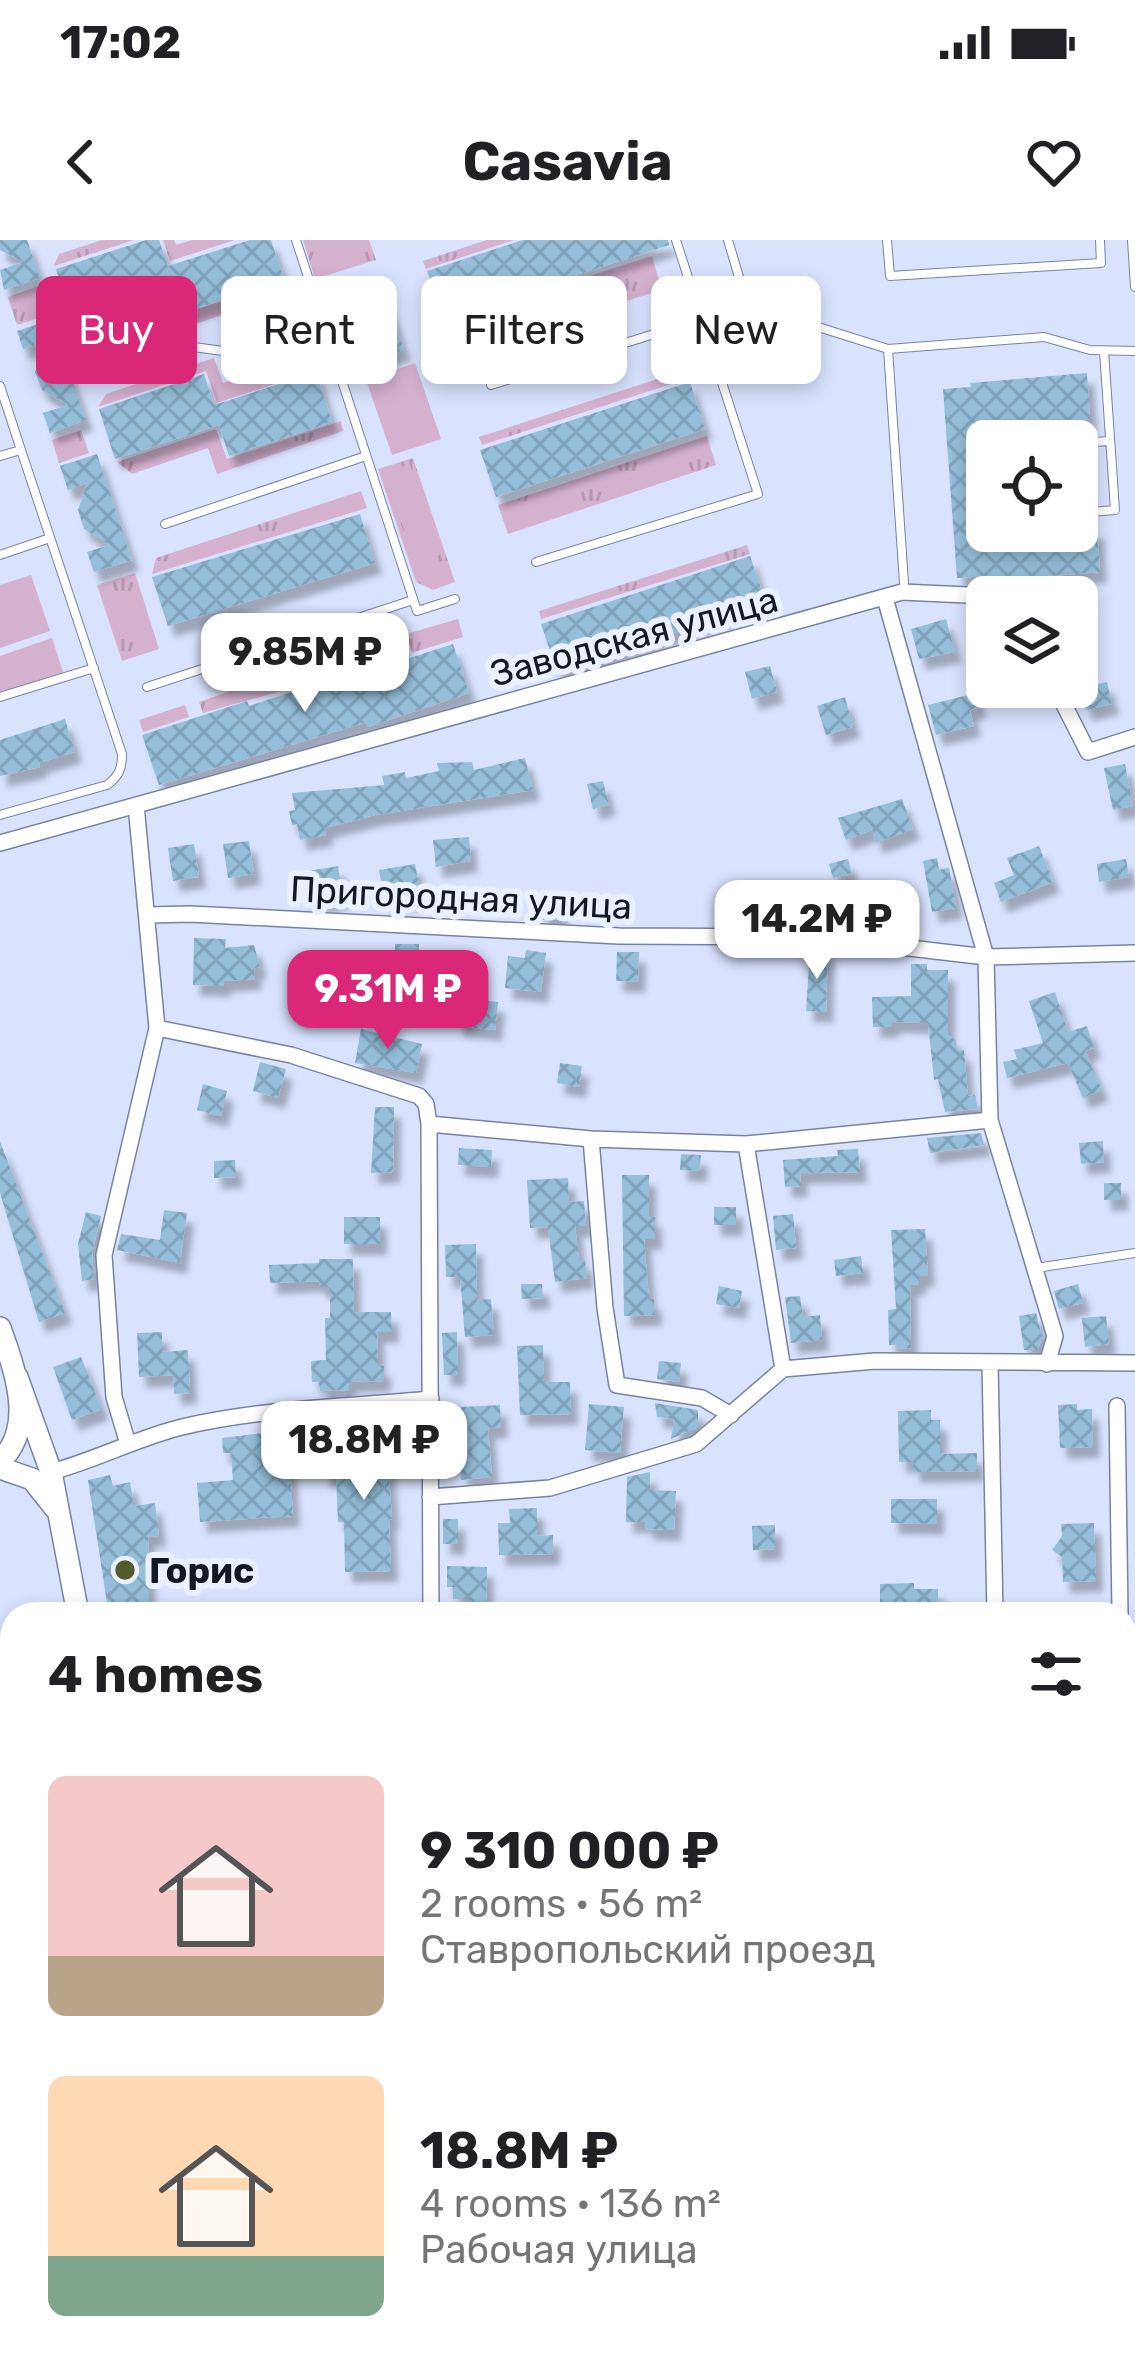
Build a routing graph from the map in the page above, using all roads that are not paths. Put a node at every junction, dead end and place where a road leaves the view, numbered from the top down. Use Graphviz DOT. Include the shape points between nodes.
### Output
graph roads {
  1 [pos="296,240"];
  2 [pos="676,240"];
  3 [pos="728,240"];
  4 [pos="887,240"];
  5 [pos="1100,240"];
  6 [pos="1132,240"];
  7 [pos="308,276"];
  8 [pos="688,276"];
  9 [pos="1135,286"];
  10 [pos="651,335"];
  11 [pos="888,349"];
  12 [pos="1104,351"];
  13 [pos="1135,351"];
  14 [pos="343,384"];
  15 [pos="723,384"];
  16 [pos="491,385"];
  17 [pos="0,386"];
  18 [pos="1110,441"];
  19 [pos="1098,442"];
  20 [pos="21,450"];
  21 [pos="0,456"];
  22 [pos="366,456"];
  23 [pos="1098,511"];
  24 [pos="165,524"];
  25 [pos="50,538"];
  26 [pos="0,555"];
  27 [pos="536,562"];
  28 [pos="904,583"];
  29 [pos="966,595"];
  30 [pos="455,598"];
  31 [pos="885,598"];
  32 [pos="413,599"];
  33 [pos="94,668"];
  34 [pos="147,688"];
  35 [pos="0,697"];
  36 [pos="1066,708"];
  37 [pos="1135,737"];
  38 [pos="136,805"];
  39 [pos="0,815"];
  40 [pos="0,843"];
  41 [pos="148,915"];
  42 [pos="1135,953"];
  43 [pos="986,957"];
  44 [pos="157,1028"];
  45 [pos="990,1120"];
  46 [pos="429,1124"];
  47 [pos="591,1139"];
  48 [pos="746,1144"];
  49 [pos="1135,1253"];
  50 [pos="1034,1269"];
  51 [pos="0,1328"];
  52 [pos="1135,1363"];
  53 [pos="990,1364"];
  54 [pos="1047,1364"];
  55 [pos="783,1369"];
  56 [pos="17,1377"];
  57 [pos="431,1399"];
  58 [pos="1117,1406"];
  59 [pos="730,1415"];
  60 [pos="128,1444"];
  61 [pos="0,1465"];
  62 [pos="51,1472"];
  63 [pos="430,1496"];
  64 [pos="60,1515"];
  65 [pos="76,1602"];
  66 [pos="431,1602"];
  67 [pos="995,1602"];
  68 [pos="1120,1602"];
  1 -- 7 [label="lane"];
  2 -- 8 [label="lane"];
  3 -- 11 [label="lane" via="739,277 776,314"];
  4 -- 5 [label="lane" via="890,277 1101,263"];
  6 -- 9 [label="lane"];
  10 -- 16 [label="lane"];
  11 -- 12 [label="lane" via="1044,337"];
  11 -- 28 [label="lane"];
  12 -- 13 [label="lane"];
  12 -- 18 [label="lane"];
  14 -- 22 [label="lane"];
  15 -- 27 [label="lane" via="758,494"];
  17 -- 20 [label="lane"];
  18 -- 19 [label="lane"];
  18 -- 23 [label="lane" via="1115,510"];
  20 -- 21 [label="lane"];
  20 -- 25 [label="lane"];
  22 -- 24 [label="lane"];
  22 -- 32 [label="lane"];
  25 -- 26 [label="lane"];
  25 -- 33 [label="lane"];
  29 -- 31 [label="street, Заводская улица"];
  30 -- 32 [label="lane" via="417,611"];
  31 -- 38 [label="street, Заводская улица"];
  31 -- 43 [label="street"];
  32 -- 34 [label="lane"];
  33 -- 35 [label="lane"];
  33 -- 39 [label="lane" via="122,754 120,772 106,785"];
  36 -- 37 [label="street" via="1088,752"];
  38 -- 40 [label="street, Заводская улица"];
  38 -- 41 [label="street"];
  41 -- 43 [label="street, Пригородная улица" via="816,937"];
  41 -- 44 [label="street"];
  42 -- 43 [label="street, Пригородная улица"];
  43 -- 45 [label="street"];
  44 -- 46 [label="street" via="291,1055 419,1096"];
  44 -- 60 [label="street" via="104,1255 113,1397"];
  45 -- 48 [label="street"];
  45 -- 50 [label="street"];
  46 -- 47 [label="street"];
  46 -- 57 [label="street"];
  47 -- 48 [label="street"];
  47 -- 59 [label="street" via="617,1385 702,1398"];
  48 -- 55 [label="street"];
  49 -- 50 [label="lane"];
  50 -- 54 [label="street" via="1055,1336"];
  51 -- 56 [label="main road"];
  52 -- 54 [label="street"];
  53 -- 54 [label="street"];
  53 -- 55 [label="street"];
  53 -- 67 [label="street"];
  55 -- 59 [label="street"];
  56 -- 61 [label="main road" via="16,1434"];
  56 -- 62 [label="main road"];
  57 -- 60 [label="street" via="219,1420"];
  57 -- 63 [label="street"];
  58 -- 68 [label="street"];
  59 -- 63 [label="street" via="696,1444 550,1488"];
  60 -- 62 [label="street"];
  61 -- 64 [label="main road" via="32,1479"];
  62 -- 64 [label="main road"];
  63 -- 66 [label="street"];
  64 -- 65 [label="main road"];
}
